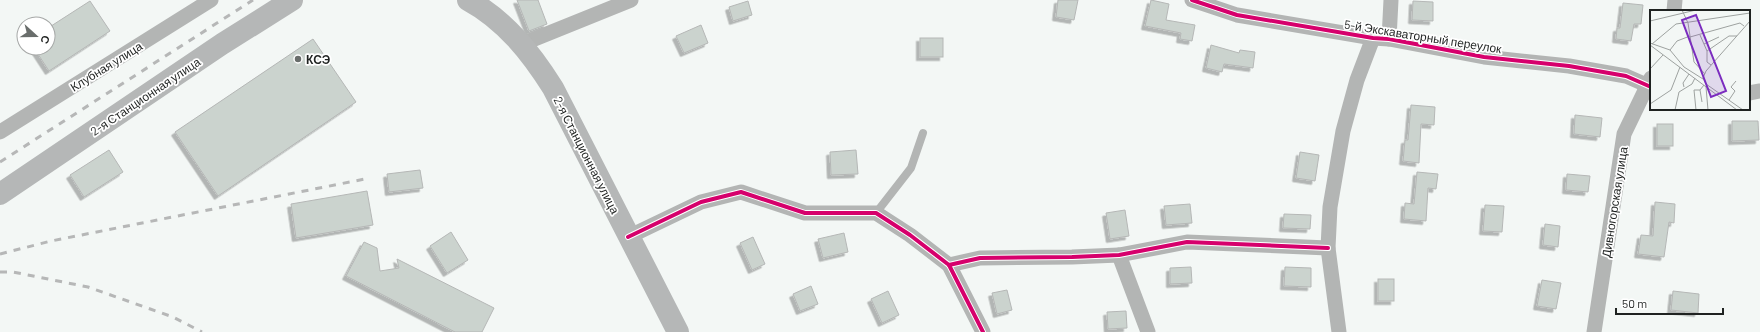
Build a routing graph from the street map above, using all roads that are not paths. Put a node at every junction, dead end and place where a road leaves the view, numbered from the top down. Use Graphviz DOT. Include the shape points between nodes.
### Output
graph roads {
  1 [pos="211,0"];
  2 [pos="292,0"];
  3 [pos="468,0"];
  4 [pos="631,0"];
  5 [pos="1192,0"];
  6 [pos="1391,0"];
  7 [pos="1676,0"];
  8 [pos="1674,10"];
  9 [pos="1373,38"];
  10 [pos="1389,39"];
  11 [pos="522,44"];
  12 [pos="1650,83"];
  13 [pos="1760,91"];
  14 [pos="1750,92"];
  15 [pos="0,132"];
  16 [pos="923,132"];
  17 [pos="0,194"];
  18 [pos="876,213"];
  19 [pos="628,237"];
  20 [pos="1328,248"];
  21 [pos="1119,255"];
  22 [pos="949,265"];
  23 [pos="678,332"];
  24 [pos="983,332"];
  25 [pos="1148,332"];
  26 [pos="1338,332"];
  27 [pos="1594,332"];
  1 -- 15 [label="street, Клубная улица"];
  2 -- 17 [label="main road, 2-я Станционная улица" via="222,44"];
  3 -- 11 [label="main road, 2-я Станционная улица" via="503,24"];
  4 -- 11 [label="street"];
  5 -- 9 [label="street, 5-й Экскаваторный переулок" via="1237,15"];
  6 -- 10 [label="street"];
  7 -- 8 [label="street"];
  9 -- 10 [label="street, 5-й Экскаваторный переулок"];
  9 -- 20 [label="street" via="1357,80 1343,131 1330,207"];
  10 -- 12 [label="street, 5-й Экскаваторный переулок" via="1484,57 1569,66"];
  11 -- 19 [label="main road, 2-я Станционная улица" via="553,88"];
  12 -- 27 [label="street, Дивногорская улица" via="1624,134"];
  13 -- 14 [label="street"];
  16 -- 18 [label="lane" via="911,168"];
  18 -- 19 [label="street" via="805,213 741,192 701,202"];
  18 -- 22 [label="street"];
  19 -- 23 [label="main road, 2-я Станционная улица"];
  20 -- 21 [label="street" via="1187,242"];
  20 -- 26 [label="street"];
  21 -- 22 [label="street" via="980,258"];
  21 -- 25 [label="street"];
  22 -- 24 [label="street"];
}
